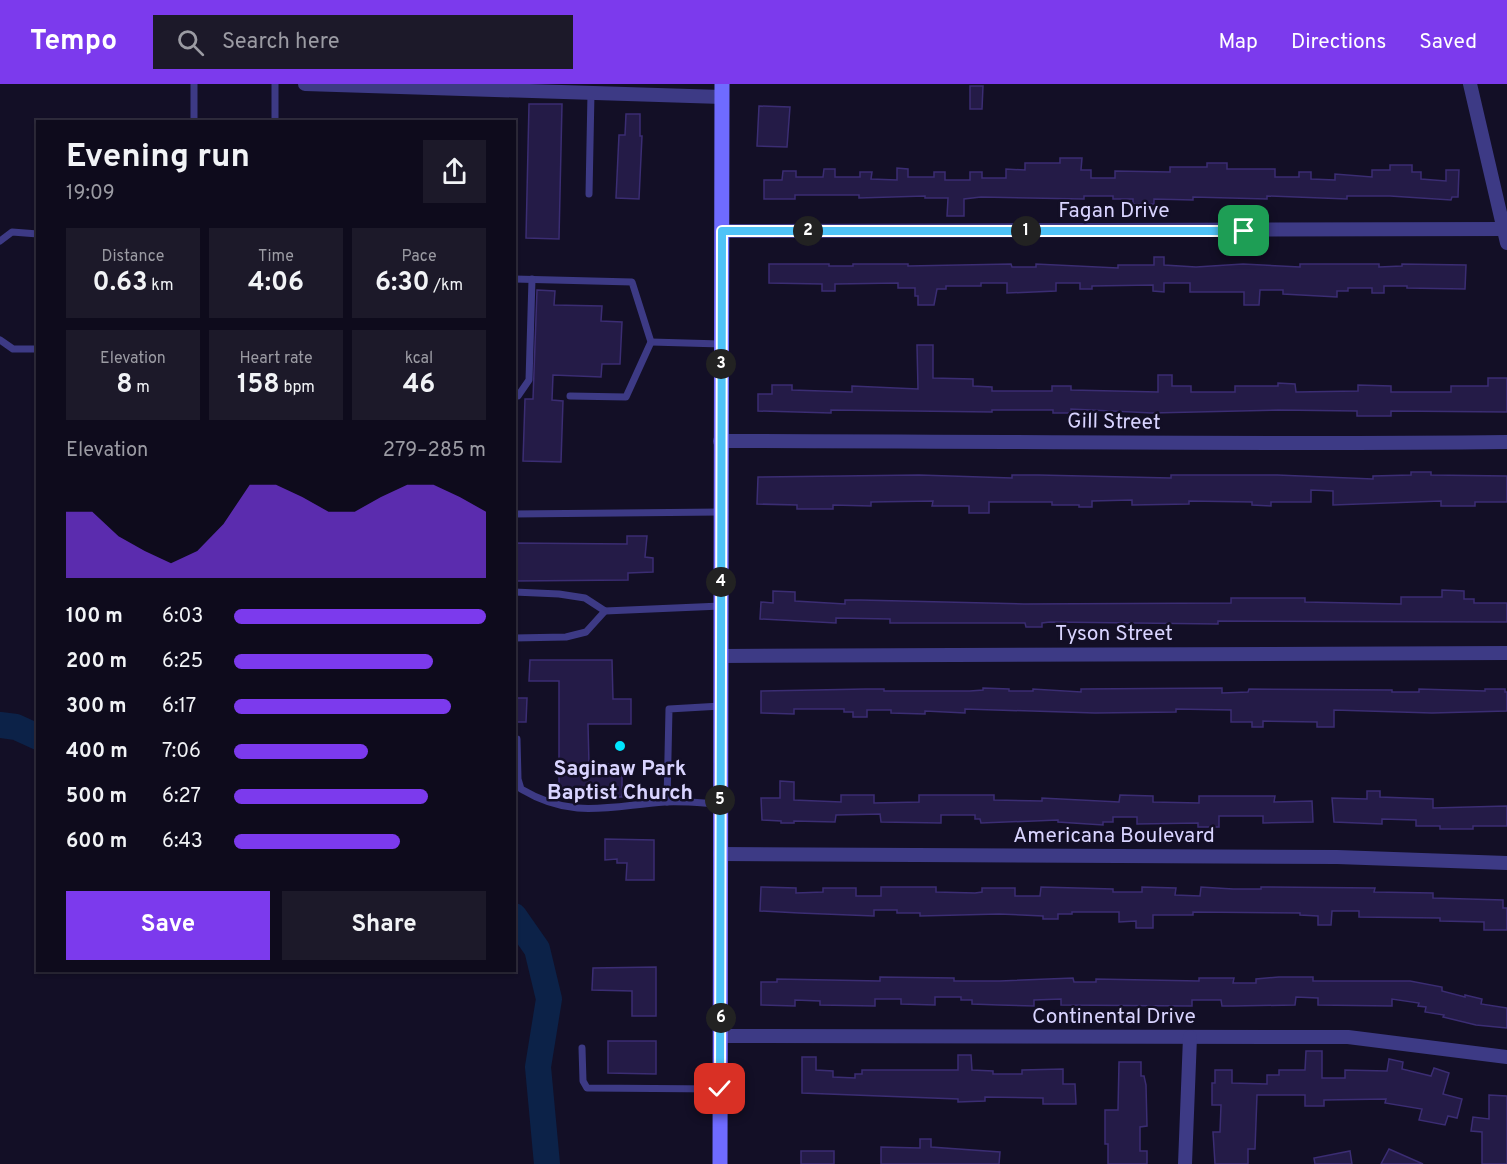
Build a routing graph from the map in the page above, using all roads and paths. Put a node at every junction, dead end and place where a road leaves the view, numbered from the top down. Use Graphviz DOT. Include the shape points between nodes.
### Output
graph roads {
  1 [pos="194,84"];
  2 [pos="275,84"];
  3 [pos="305,84"];
  4 [pos="335,84"];
  5 [pos="1470,84"];
  6 [pos="549,88"];
  7 [pos="662,90"];
  8 [pos="722,91"];
  9 [pos="591,93"];
  10 [pos="194,120"];
  11 [pos="275,120"];
  12 [pos="589,194"];
  13 [pos="722,231"];
  14 [pos="36,234"];
  15 [pos="1506,234"];
  16 [pos="0,241"];
  17 [pos="516,279"];
  18 [pos="532,279"];
  19 [pos="0,340"];
  20 [pos="651,342"];
  21 [pos="721,344"];
  22 [pos="36,349"];
  23 [pos="516,396"];
  24 [pos="570,396"];
  25 [pos="720,441"];
  26 [pos="1507,442"];
  27 [pos="721,513"];
  28 [pos="516,514"];
  29 [pos="516,592"];
  30 [pos="721,606"];
  31 [pos="605,611"];
  32 [pos="516,638"];
  33 [pos="1507,653"];
  34 [pos="721,656"];
  35 [pos="721,706"];
  36 [pos="517,739"];
  37 [pos="667,802"];
  38 [pos="720,804"];
  39 [pos="720,854"];
  40 [pos="1507,863"];
  41 [pos="721,1036"];
  42 [pos="1190,1037"];
  43 [pos="582,1048"];
  44 [pos="1507,1057"];
  45 [pos="720,1089"];
  46 [pos="720,1164"];
  47 [pos="1185,1164"];
  1 -- 10 [label="lane"];
  2 -- 11 [label="lane"];
  3 -- 4 [label="street"];
  4 -- 6 [label="street"];
  5 -- 15 [label="street"];
  6 -- 9 [label="street"];
  7 -- 8 [label="street"];
  7 -- 9 [label="street"];
  8 -- 13 [label="main road"];
  9 -- 12 [label="lane"];
  13 -- 15 [label="street, Fagan Drive"];
  13 -- 21 [label="main road"];
  14 -- 16 [label="lane" via="12,232"];
  17 -- 18 [label="lane"];
  18 -- 20 [label="lane" via="632,282"];
  18 -- 23 [label="lane" via="529,380"];
  19 -- 22 [label="lane" via="13,349"];
  20 -- 21 [label="lane"];
  20 -- 24 [label="lane" via="626,397"];
  21 -- 25 [label="main road"];
  25 -- 26 [label="street, Gill Street" via="1262,445"];
  25 -- 27 [label="main road"];
  27 -- 28 [label="lane"];
  27 -- 30 [label="main road"];
  29 -- 31 [label="lane" via="585,598"];
  30 -- 31 [label="lane"];
  30 -- 34 [label="main road"];
  31 -- 32 [label="lane" via="586,632 566,637"];
  33 -- 34 [label="street, Tyson Street"];
  34 -- 35 [label="main road"];
  35 -- 37 [label="lane" via="669,709"];
  35 -- 38 [label="main road"];
  36 -- 37 [label="lane" via="521,789 540,801 572,809 618,809"];
  37 -- 38 [label="lane"];
  38 -- 39 [label="main road"];
  39 -- 40 [label="street, Americana Boulevard" via="1337,857"];
  39 -- 41 [label="main road"];
  41 -- 42 [label="street, Continental Drive"];
  41 -- 45 [label="main road"];
  42 -- 44 [label="street, Continental Drive" via="1348,1037"];
  42 -- 47 [label="street"];
  43 -- 45 [label="lane" via="583,1081 587,1089"];
  45 -- 46 [label="main road"];
}
